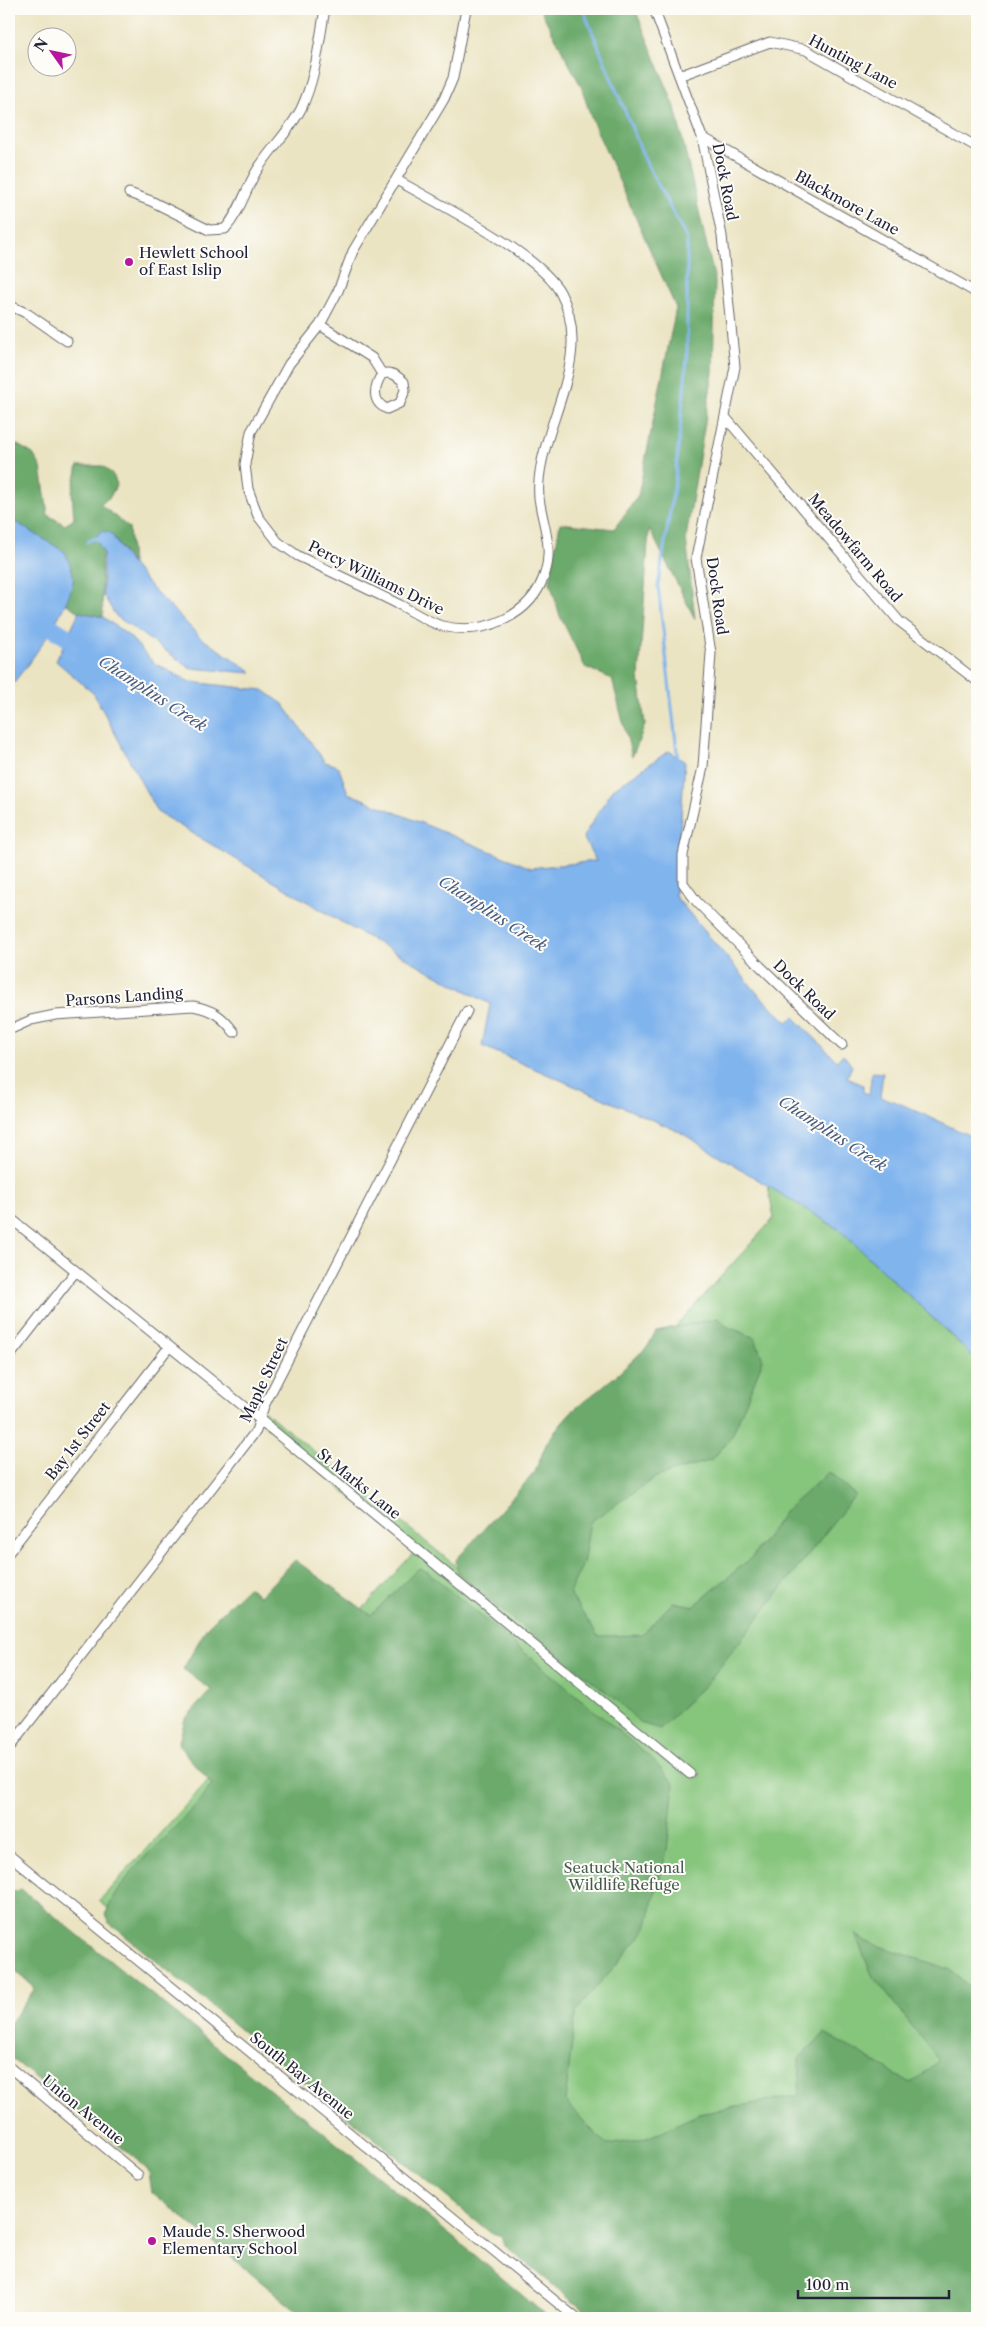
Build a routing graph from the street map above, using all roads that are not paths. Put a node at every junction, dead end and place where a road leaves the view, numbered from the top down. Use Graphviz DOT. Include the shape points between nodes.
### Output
graph roads {
  1 [pos="325,9"];
  2 [pos="466,9"];
  3 [pos="654,9"];
  4 [pos="679,76"];
  5 [pos="702,138"];
  6 [pos="977,148"];
  7 [pos="397,180"];
  8 [pos="129,193"];
  9 [pos="977,293"];
  10 [pos="9,305"];
  11 [pos="320,325"];
  12 [pos="67,341"];
  13 [pos="382,374"];
  14 [pos="726,418"];
  15 [pos="977,681"];
  16 [pos="467,1011"];
  17 [pos="9,1030"];
  18 [pos="234,1032"];
  19 [pos="842,1045"];
  20 [pos="9,1217"];
  21 [pos="76,1271"];
  22 [pos="168,1347"];
  23 [pos="9,1357"];
  24 [pos="259,1420"];
  25 [pos="9,1552"];
  26 [pos="9,1748"];
  27 [pos="690,1774"];
  28 [pos="9,1855"];
  29 [pos="9,2067"];
  30 [pos="138,2175"];
  31 [pos="576,2318"];
  1 -- 8 [label="street" via="312,80 304,103 265,158 225,229 209,230"];
  2 -- 7 [label="street, Percy Williams Drive" via="453,78"];
  3 -- 4 [label="street, Dock Road"];
  4 -- 5 [label="street, Dock Road"];
  4 -- 6 [label="street, Hunting Lane" via="770,42 806,50"];
  5 -- 9 [label="street, Blackmore Lane"];
  5 -- 14 [label="street, Dock Road" via="722,236 735,367"];
  7 -- 11 [label="street, Percy Williams Drive" via="353,251 338,291"];
  7 -- 11 [label="street, Percy Williams Drive" via="516,250 542,271 559,291 573,332 572,354 539,482 549,548 547,564 536,593 518,611 498,624 470,630 440,625 298,556 278,542 258,516 248,489 245,464 252,432 288,364"];
  10 -- 12 [label="street"];
  11 -- 13 [label="street" via="372,358"];
  14 -- 15 [label="street, Meadowfarm Road" via="899,621"];
  14 -- 19 [label="street, Dock Road" via="696,558 711,653 703,767 684,855 682,883 760,966"];
  16 -- 24 [label="street, Maple Street"];
  17 -- 18 [label="street, Parsons Landing" via="31,1020 55,1015 193,1006 212,1010 224,1018"];
  20 -- 21 [label="street, St Marks Lane"];
  21 -- 22 [label="street, St Marks Lane"];
  21 -- 23 [label="street"];
  22 -- 24 [label="street, St Marks Lane"];
  22 -- 25 [label="street, Bay 1st Street"];
  24 -- 26 [label="street, Maple Street" via="256,1431"];
  24 -- 27 [label="street, St Marks Lane"];
  28 -- 31 [label="street, South Bay Avenue"];
  29 -- 30 [label="street, Union Avenue"];
}
